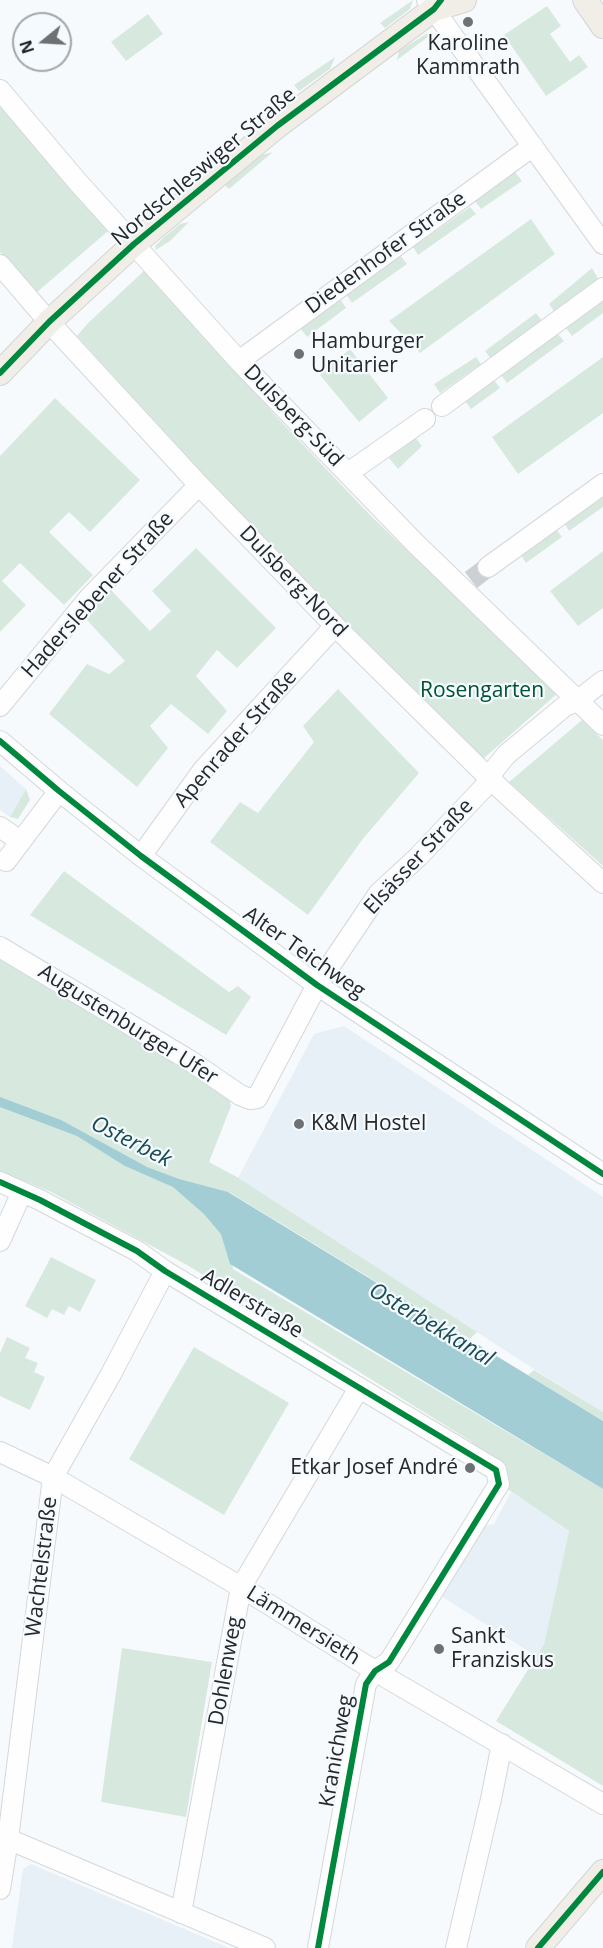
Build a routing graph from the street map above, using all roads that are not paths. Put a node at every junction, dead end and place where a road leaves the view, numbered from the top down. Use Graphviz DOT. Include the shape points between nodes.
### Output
graph roads {
  1 [pos="464,0"];
  2 [pos="585,0"];
  3 [pos="434,3"];
  4 [pos="603,26"];
  5 [pos="0,90"];
  6 [pos="533,146"];
  7 [pos="134,244"];
  8 [pos="603,244"];
  9 [pos="0,265"];
  10 [pos="603,288"];
  11 [pos="50,322"];
  12 [pos="239,361"];
  13 [pos="0,373"];
  14 [pos="442,406"];
  15 [pos="425,419"];
  16 [pos="348,473"];
  17 [pos="603,484"];
  18 [pos="199,485"];
  19 [pos="488,567"];
  20 [pos="335,626"];
  21 [pos="603,681"];
  22 [pos="577,701"];
  23 [pos="0,706"];
  24 [pos="603,725"];
  25 [pos="0,741"];
  26 [pos="491,780"];
  27 [pos="59,792"];
  28 [pos="0,827"];
  29 [pos="20,841"];
  30 [pos="141,856"];
  31 [pos="6,861"];
  32 [pos="603,882"];
  33 [pos="0,947"];
  34 [pos="316,985"];
  35 [pos="248,1096"];
  36 [pos="603,1174"];
  37 [pos="0,1182"];
  38 [pos="22,1192"];
  39 [pos="0,1241"];
  40 [pos="165,1271"];
  41 [pos="359,1388"];
  42 [pos="0,1452"];
  43 [pos="483,1463"];
  44 [pos="53,1477"];
  45 [pos="241,1587"];
  46 [pos="375,1671"];
  47 [pos="502,1744"];
  48 [pos="6,1792"];
  49 [pos="603,1804"];
  50 [pos="8,1839"];
  51 [pos="603,1872"];
  52 [pos="0,1889"];
  53 [pos="181,1913"];
  54 [pos="265,1948"];
  55 [pos="318,1948"];
  56 [pos="456,1948"];
  57 [pos="538,1948"];
  1 -- 3 [label="main road, Nordschleswiger Straße"];
  2 -- 4 [label="main road"];
  3 -- 6 [label="street"];
  3 -- 7 [label="main road, Nordschleswiger Straße"];
  5 -- 7 [label="street, Dulsberg-Süd"];
  6 -- 8 [label="street"];
  6 -- 12 [label="street, Diedenhofer Straße"];
  7 -- 11 [label="main road, Nordschleswiger Straße"];
  7 -- 12 [label="street, Dulsberg-Süd"];
  9 -- 11 [label="street, Dulsberg-Nord"];
  10 -- 14 [label="street"];
  11 -- 13 [label="main road, Nordschleswiger Straße"];
  11 -- 18 [label="street, Dulsberg-Nord"];
  12 -- 16 [label="street, Dulsberg-Süd"];
  15 -- 16 [label="street"];
  16 -- 22 [label="street, Dulsberg-Süd" via="466,584"];
  17 -- 19 [label="street"];
  18 -- 20 [label="street, Dulsberg-Nord"];
  18 -- 23 [label="street, Haderslebener Straße" via="89,598"];
  20 -- 26 [label="street, Dulsberg-Nord"];
  20 -- 30 [label="street, Apenrader Straße" via="203,770"];
  21 -- 22 [label="street, Elsässer Straße"];
  22 -- 24 [label="street, Dulsberg-Süd"];
  22 -- 26 [label="street, Elsässer Straße" via="565,706 506,755"];
  25 -- 27 [label="street, Alter Teichweg"];
  26 -- 32 [label="street, Dulsberg-Nord"];
  26 -- 34 [label="street, Elsässer Straße" via="379,893"];
  27 -- 29 [label="street"];
  27 -- 30 [label="street, Alter Teichweg"];
  28 -- 29 [label="street"];
  29 -- 31 [label="street"];
  30 -- 34 [label="street, Alter Teichweg"];
  33 -- 35 [label="street, Augustenburger Ufer"];
  34 -- 35 [label="street, Elsässer Straße"];
  34 -- 36 [label="street, Alter Teichweg"];
  37 -- 38 [label="street, Adlerstraße"];
  38 -- 39 [label="street"];
  38 -- 40 [label="street, Adlerstraße" via="137,1251"];
  40 -- 41 [label="street, Adlerstraße"];
  40 -- 44 [label="street, Wachtelstraße"];
  41 -- 43 [label="street, Adlerstraße"];
  41 -- 45 [label="street, Dohlenweg"];
  42 -- 44 [label="street, Lämmersieth"];
  43 -- 46 [label="street, Kranichweg" via="496,1470 499,1484 389,1662"];
  44 -- 45 [label="street, Lämmersieth"];
  44 -- 48 [label="street, Wachtelstraße"];
  45 -- 46 [label="street, Lämmersieth"];
  45 -- 53 [label="street, Dohlenweg"];
  46 -- 47 [label="street, Lämmersieth"];
  46 -- 55 [label="street, Kranichweg" via="366,1684"];
  47 -- 49 [label="street, Lämmersieth"];
  47 -- 56 [label="street"];
  48 -- 50 [label="street, Wachtelstraße"];
  50 -- 52 [label="street, Wachtelstraße"];
  50 -- 53 [label="street"];
  51 -- 57 [label="main road"];
  53 -- 54 [label="street"];
}
